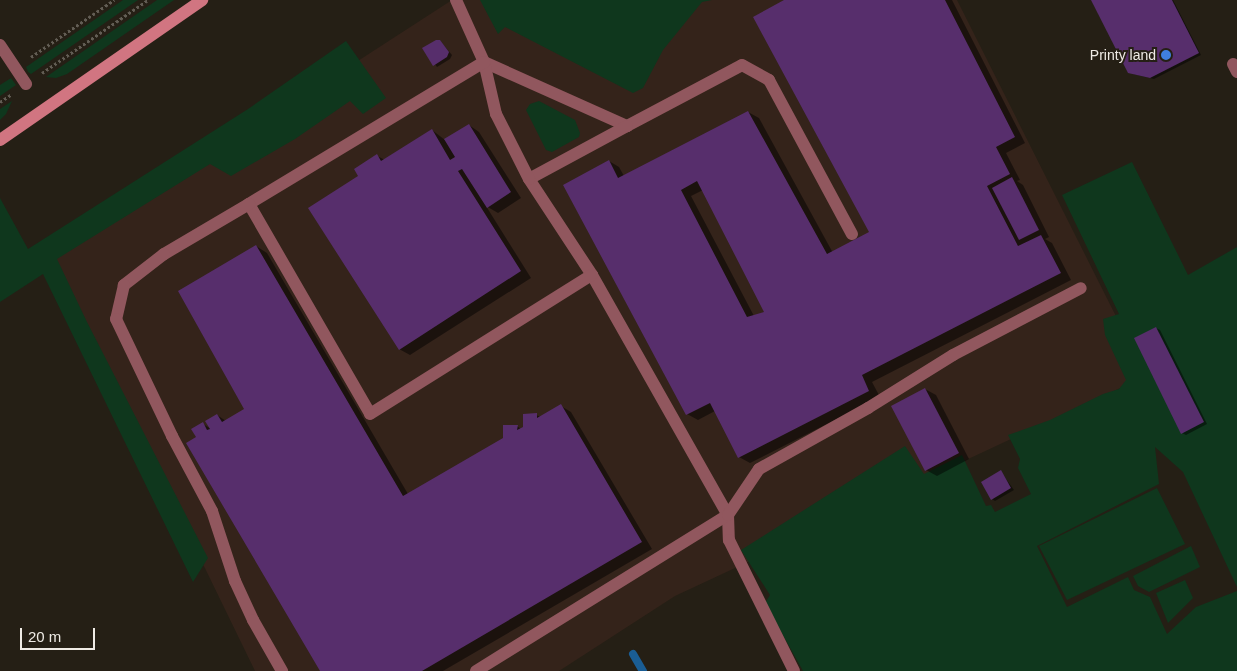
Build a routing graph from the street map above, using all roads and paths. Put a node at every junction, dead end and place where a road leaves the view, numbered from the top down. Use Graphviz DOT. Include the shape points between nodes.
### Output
graph roads {
  1 [pos="114,0"];
  2 [pos="148,0"];
  3 [pos="202,0"];
  4 [pos="456,0"];
  5 [pos="0,45"];
  6 [pos="484,62"];
  7 [pos="16,68"];
  8 [pos="26,84"];
  9 [pos="0,102"];
  10 [pos="627,126"];
  11 [pos="0,140"];
  12 [pos="529,179"];
  13 [pos="249,204"];
  14 [pos="852,234"];
  15 [pos="592,275"];
  16 [pos="1081,288"];
  17 [pos="728,515"];
  18 [pos="282,671"];
  19 [pos="476,671"];
  20 [pos="794,671"];
  1 -- 7 [label="path"];
  2 -- 8 [label="path"];
  3 -- 11 [label="main road"];
  4 -- 6 [label="lane"];
  5 -- 7 [label="lane"];
  6 -- 10 [label="lane"];
  6 -- 12 [label="lane" via="496,114"];
  6 -- 13 [label="lane"];
  7 -- 8 [label="lane"];
  8 -- 9 [label="path"];
  10 -- 12 [label="lane"];
  10 -- 14 [label="lane" via="742,65 770,80"];
  12 -- 15 [label="lane"];
  13 -- 15 [label="lane" via="370,414"];
  13 -- 18 [label="lane" via="164,254 124,285 116,319 212,511 235,581"];
  15 -- 17 [label="lane"];
  16 -- 17 [label="lane" via="953,355 868,408 759,469"];
  17 -- 19 [label="lane"];
  17 -- 20 [label="lane" via="729,540"];
}
